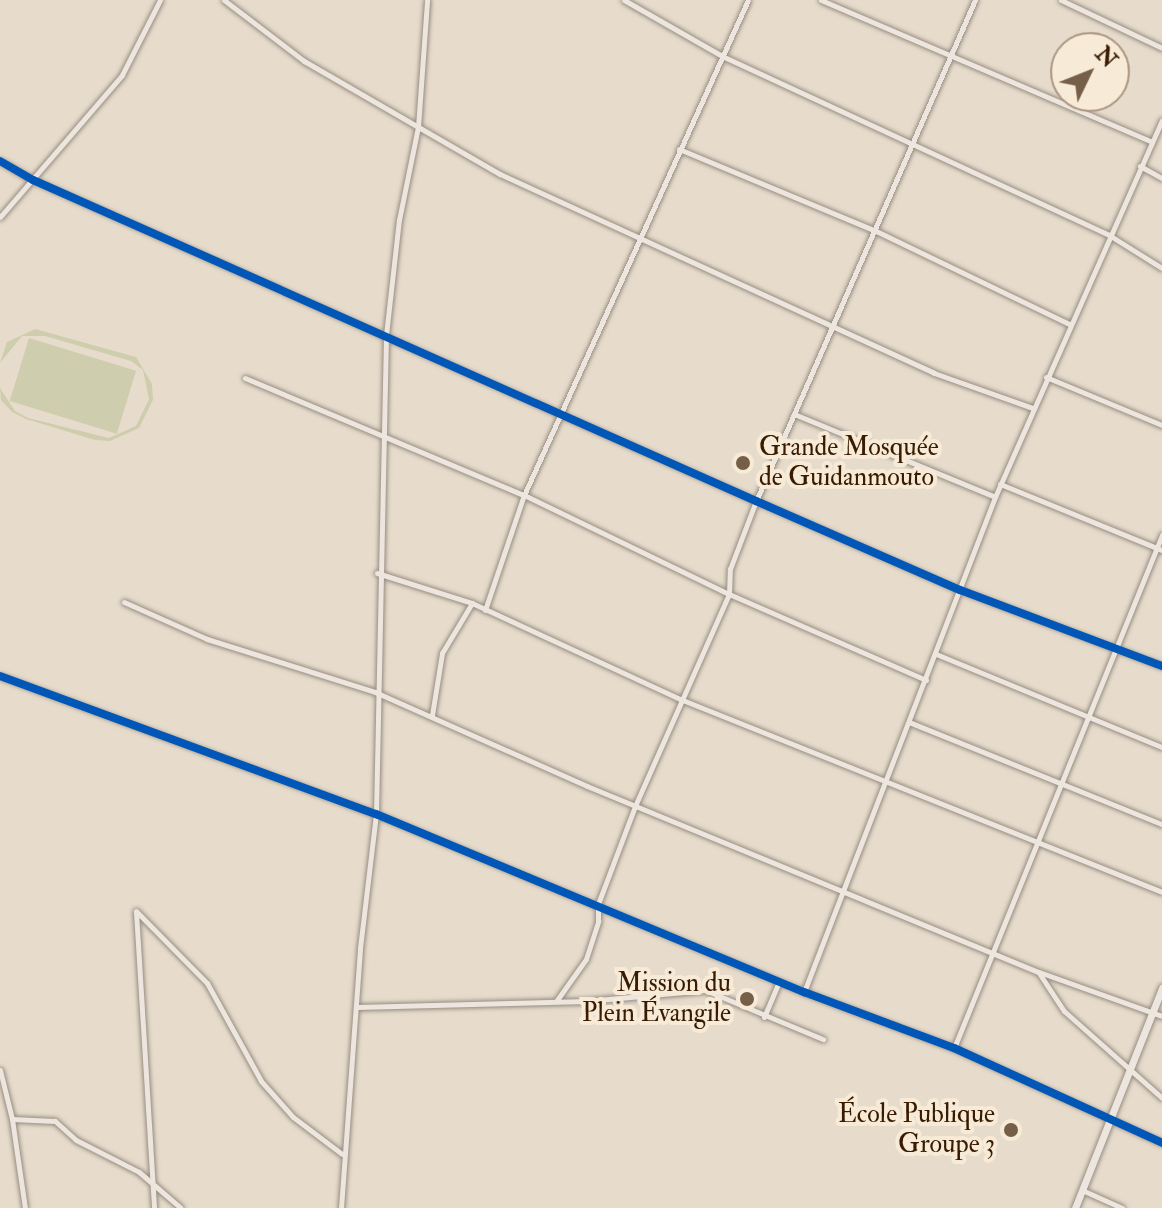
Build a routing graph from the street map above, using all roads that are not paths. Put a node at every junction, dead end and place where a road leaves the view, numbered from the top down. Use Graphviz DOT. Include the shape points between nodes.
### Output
graph roads {
  1 [pos="160,0"];
  2 [pos="224,0"];
  3 [pos="427,0"];
  4 [pos="624,0"];
  5 [pos="748,0"];
  6 [pos="821,0"];
  7 [pos="975,0"];
  8 [pos="1061,0"];
  9 [pos="1162,48"];
  10 [pos="722,56"];
  11 [pos="950,57"];
  12 [pos="1162,120"];
  13 [pos="418,127"];
  14 [pos="1152,142"];
  15 [pos="914,144"];
  16 [pos="679,149"];
  17 [pos="0,161"];
  18 [pos="1140,166"];
  19 [pos="1162,178"];
  20 [pos="33,180"];
  21 [pos="0,217"];
  22 [pos="874,230"];
  23 [pos="1109,235"];
  24 [pos="640,236"];
  25 [pos="1162,268"];
  26 [pos="1070,324"];
  27 [pos="832,327"];
  28 [pos="386,335"];
  29 [pos="1046,377"];
  30 [pos="245,378"];
  31 [pos="1033,408"];
  32 [pos="560,414"];
  33 [pos="794,414"];
  34 [pos="1162,425"];
  35 [pos="383,438"];
  36 [pos="1000,484"];
  37 [pos="524,495"];
  38 [pos="995,497"];
  39 [pos="756,501"];
  40 [pos="1162,535"];
  41 [pos="1159,549"];
  42 [pos="377,573"];
  43 [pos="960,590"];
  44 [pos="729,594"];
  45 [pos="124,602"];
  46 [pos="472,603"];
  47 [pos="485,610"];
  48 [pos="1114,649"];
  49 [pos="936,654"];
  50 [pos="1162,666"];
  51 [pos="0,676"];
  52 [pos="926,680"];
  53 [pos="375,692"];
  54 [pos="680,699"];
  55 [pos="432,715"];
  56 [pos="1087,716"];
  57 [pos="909,722"];
  58 [pos="1162,747"];
  59 [pos="886,783"];
  60 [pos="1060,785"];
  61 [pos="635,806"];
  62 [pos="376,814"];
  63 [pos="1162,824"];
  64 [pos="1036,843"];
  65 [pos="844,891"];
  66 [pos="1162,892"];
  67 [pos="598,904"];
  68 [pos="991,950"];
  69 [pos="1039,972"];
  70 [pos="779,982"];
  71 [pos="1162,988"];
  72 [pos="804,992"];
  73 [pos="557,1000"];
  74 [pos="357,1007"];
  75 [pos="1152,1012"];
  76 [pos="1162,1016"];
  77 [pos="764,1017"];
  78 [pos="823,1039"];
  79 [pos="954,1048"];
  80 [pos="0,1070"];
  81 [pos="1129,1071"];
  82 [pos="1162,1098"];
  83 [pos="12,1119"];
  84 [pos="1109,1120"];
  85 [pos="1162,1143"];
  86 [pos="343,1154"];
  87 [pos="152,1181"];
  88 [pos="1081,1189"];
  89 [pos="25,1208"];
  90 [pos="154,1208"];
  91 [pos="181,1208"];
  92 [pos="341,1208"];
  93 [pos="1075,1208"];
  94 [pos="1122,1208"];
  1 -- 20 [label="street" via="122,75"];
  2 -- 13 [label="street" via="304,61"];
  3 -- 13 [label="street"];
  4 -- 10 [label="street"];
  5 -- 10 [label="street"];
  6 -- 11 [label="street"];
  7 -- 11 [label="street"];
  8 -- 9 [label="street"];
  10 -- 15 [label="street"];
  10 -- 16 [label="street"];
  11 -- 14 [label="street"];
  11 -- 15 [label="street"];
  12 -- 14 [label="street"];
  13 -- 24 [label="street" via="500,174"];
  13 -- 28 [label="street" via="399,220"];
  14 -- 18 [label="street"];
  15 -- 22 [label="street"];
  15 -- 23 [label="street"];
  16 -- 22 [label="street"];
  16 -- 24 [label="street"];
  17 -- 20 [label="street"];
  18 -- 19 [label="street"];
  18 -- 23 [label="street"];
  20 -- 21 [label="street"];
  20 -- 28 [label="street"];
  22 -- 26 [label="street"];
  22 -- 27 [label="street"];
  23 -- 25 [label="street"];
  23 -- 26 [label="street"];
  24 -- 27 [label="street"];
  24 -- 32 [label="street"];
  26 -- 29 [label="street"];
  27 -- 31 [label="street" via="934,373"];
  27 -- 33 [label="street"];
  28 -- 32 [label="street"];
  28 -- 35 [label="street"];
  29 -- 31 [label="street"];
  29 -- 34 [label="street"];
  30 -- 35 [label="street"];
  31 -- 36 [label="street"];
  32 -- 37 [label="street"];
  32 -- 39 [label="street"];
  33 -- 38 [label="street"];
  33 -- 39 [label="street"];
  35 -- 37 [label="street"];
  35 -- 42 [label="street"];
  36 -- 38 [label="street"];
  36 -- 41 [label="street" via="1072,509"];
  37 -- 44 [label="street"];
  37 -- 47 [label="street"];
  38 -- 43 [label="street"];
  39 -- 43 [label="street"];
  39 -- 44 [label="street" via="730,569"];
  40 -- 41 [label="street"];
  41 -- 48 [label="street"];
  42 -- 46 [label="street"];
  42 -- 53 [label="street"];
  43 -- 48 [label="street"];
  43 -- 49 [label="street"];
  44 -- 52 [label="street"];
  44 -- 54 [label="street"];
  45 -- 53 [label="street" via="207,639"];
  46 -- 47 [label="street"];
  46 -- 55 [label="street" via="442,653"];
  47 -- 54 [label="street"];
  48 -- 50 [label="street"];
  48 -- 56 [label="street"];
  49 -- 52 [label="street"];
  49 -- 56 [label="street"];
  51 -- 62 [label="street"];
  52 -- 57 [label="street"];
  53 -- 55 [label="street"];
  53 -- 62 [label="street"];
  54 -- 59 [label="street"];
  54 -- 61 [label="street"];
  55 -- 61 [label="street"];
  56 -- 58 [label="street"];
  56 -- 60 [label="street"];
  57 -- 59 [label="street"];
  57 -- 60 [label="street"];
  59 -- 64 [label="street"];
  59 -- 65 [label="street"];
  60 -- 63 [label="street"];
  60 -- 64 [label="street"];
  61 -- 65 [label="street"];
  61 -- 67 [label="street"];
  62 -- 67 [label="street"];
  62 -- 74 [label="street"];
  64 -- 66 [label="street"];
  64 -- 68 [label="street"];
  65 -- 68 [label="street"];
  65 -- 72 [label="street"];
  67 -- 70 [label="street"];
  67 -- 73 [label="street" via="586,959"];
  68 -- 69 [label="street"];
  68 -- 79 [label="street"];
  69 -- 75 [label="street"];
  69 -- 81 [label="street" via="1064,1011"];
  70 -- 72 [label="street"];
  70 -- 77 [label="street"];
  71 -- 75 [label="street"];
  72 -- 79 [label="street"];
  73 -- 74 [label="street"];
  73 -- 77 [label="street" via="705,990"];
  74 -- 86 [label="street"];
  75 -- 76 [label="street"];
  75 -- 81 [label="street"];
  77 -- 78 [label="street"];
  79 -- 84 [label="street"];
  80 -- 83 [label="street"];
  81 -- 82 [label="street"];
  81 -- 84 [label="street"];
  83 -- 87 [label="street" via="55,1121 76,1140"];
  83 -- 89 [label="street"];
  84 -- 85 [label="street"];
  84 -- 88 [label="street"];
  86 -- 87 [label="street" via="293,1117 261,1081 207,983 136,911"];
  86 -- 92 [label="street"];
  87 -- 90 [label="street"];
  87 -- 91 [label="street"];
  88 -- 93 [label="street"];
  88 -- 94 [label="street"];
}
